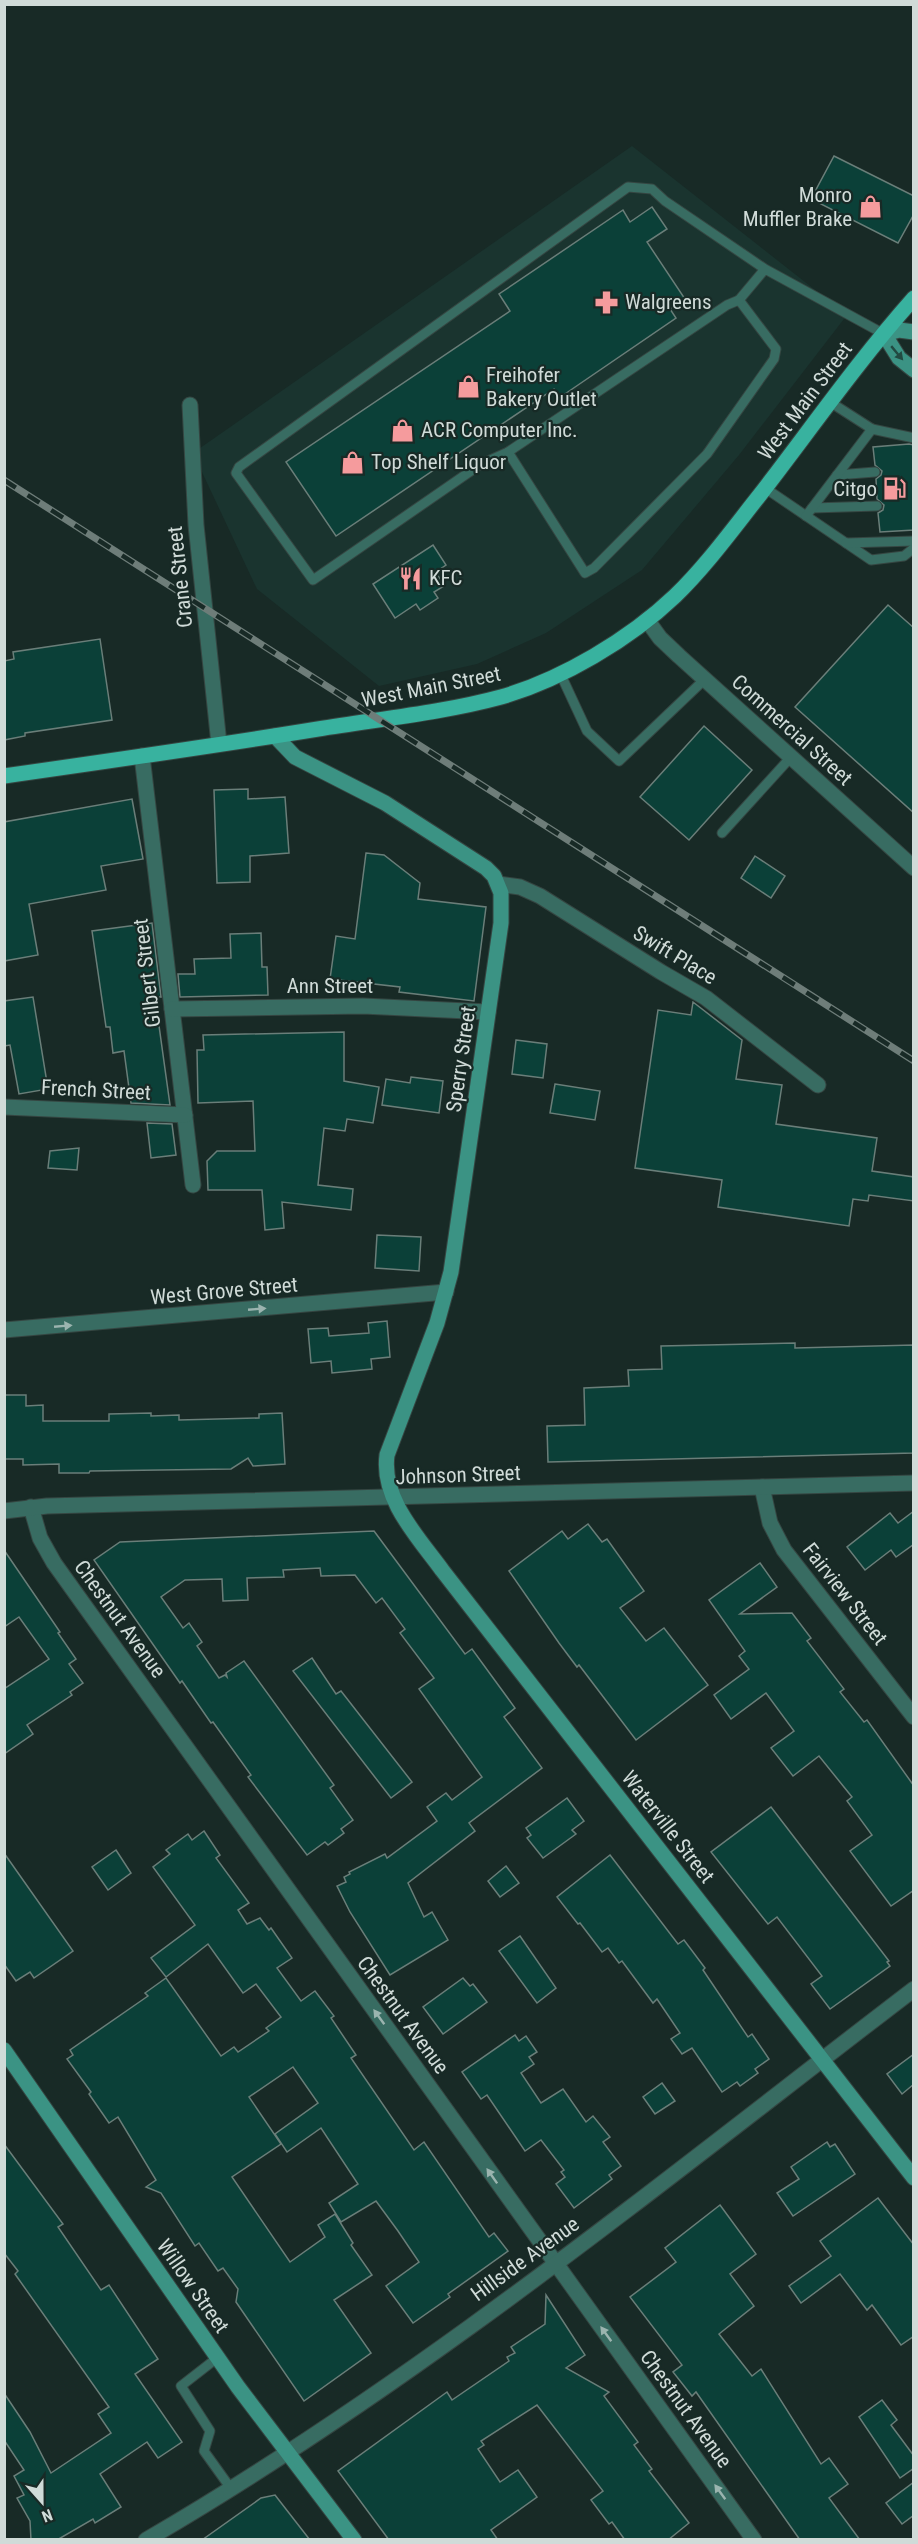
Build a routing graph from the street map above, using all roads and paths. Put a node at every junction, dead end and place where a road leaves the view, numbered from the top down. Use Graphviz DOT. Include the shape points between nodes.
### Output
graph roads {
  1 [pos="765,269"];
  2 [pos="914,298"];
  3 [pos="739,300"];
  4 [pos="914,332"];
  5 [pos="884,334"];
  6 [pos="914,369"];
  7 [pos="830,402"];
  8 [pos="190,405"];
  9 [pos="872,429"];
  10 [pos="914,438"];
  11 [pos="508,452"];
  12 [pos="875,472"];
  13 [pos="837,475"];
  14 [pos="765,488"];
  15 [pos="877,506"];
  16 [pos="809,512"];
  17 [pos="914,541"];
  18 [pos="846,543"];
  19 [pos="914,548"];
  20 [pos="647,620"];
  21 [pos="560,673"];
  22 [pos="705,679"];
  23 [pos="275,736"];
  24 [pos="219,744"];
  25 [pos="142,756"];
  26 [pos="791,757"];
  27 [pos="4,776"];
  28 [pos="722,834"];
  29 [pos="914,868"];
  30 [pos="498,884"];
  31 [pos="172,1009"];
  32 [pos="488,1012"];
  33 [pos="818,1085"];
  34 [pos="4,1107"];
  35 [pos="185,1115"];
  36 [pos="193,1185"];
  37 [pos="446,1292"];
  38 [pos="4,1330"];
  39 [pos="914,1483"];
  40 [pos="762,1487"];
  41 [pos="394,1498"];
  42 [pos="31,1507"];
  43 [pos="4,1511"];
  44 [pos="914,1717"];
  45 [pos="914,1989"];
  46 [pos="4,2050"];
  47 [pos="822,2059"];
  48 [pos="914,2178"];
  49 [pos="556,2264"];
  50 [pos="217,2358"];
  51 [pos="287,2454"];
  52 [pos="232,2490"];
  53 [pos="146,2540"];
  54 [pos="354,2540"];
  55 [pos="754,2540"];
  1 -- 3 [label="lane"];
  1 -- 5 [label="lane"];
  1 -- 11 [label="lane" via="652,189 628,187 239,467 236,473 312,580 482,464"];
  2 -- 5 [label="main road, West Main Street"];
  3 -- 11 [label="lane"];
  3 -- 11 [label="lane" via="776,350 774,359 707,454 594,568 585,573"];
  4 -- 5 [label="street"];
  5 -- 6 [label="street, one-way" via="899,358"];
  5 -- 7 [label="main road, West Main Street"];
  7 -- 9 [label="lane"];
  7 -- 14 [label="main road, West Main Street"];
  8 -- 24 [label="street, Crane Street" via="195,525"];
  9 -- 10 [label="lane"];
  9 -- 13 [label="lane"];
  12 -- 13 [label="lane"];
  13 -- 16 [label="lane"];
  14 -- 16 [label="lane"];
  14 -- 20 [label="main road, West Main Street" via="688,583"];
  15 -- 16 [label="lane"];
  16 -- 18 [label="lane"];
  17 -- 18 [label="lane"];
  18 -- 19 [label="lane" via="871,560 904,556"];
  20 -- 21 [label="main road, West Main Street"];
  20 -- 22 [label="street, Commercial Street" via="660,638"];
  21 -- 22 [label="lane" via="587,731 619,761"];
  21 -- 23 [label="main road, West Main Street" via="480,701"];
  22 -- 26 [label="street, Commercial Street"];
  23 -- 24 [label="main road, West Main Street"];
  23 -- 30 [label="street" via="295,757 385,803 475,860"];
  24 -- 25 [label="main road, West Main Street"];
  25 -- 27 [label="main road, West Main Street"];
  25 -- 31 [label="street, Gilbert Street"];
  26 -- 28 [label="lane"];
  26 -- 29 [label="street, Commercial Street"];
  30 -- 32 [label="street, Sperry Street" via="502,906"];
  30 -- 33 [label="street, Swift Place" via="520,887 540,896 706,998"];
  31 -- 32 [label="street, Ann Street" via="352,1006"];
  31 -- 35 [label="street, Gilbert Street"];
  32 -- 37 [label="street, Sperry Street" via="456,1246"];
  34 -- 35 [label="street, French Street"];
  35 -- 36 [label="street, Gilbert Street"];
  38 -- 37 [label="street, West Grove Street, one-way"];
  37 -- 41 [label="street, Sperry Street" via="387,1455 387,1480"];
  39 -- 40 [label="street, Johnson Street"];
  40 -- 41 [label="street, Johnson Street"];
  40 -- 44 [label="street, Fairview Street" via="770,1523 784,1550"];
  41 -- 42 [label="street, Johnson Street"];
  41 -- 47 [label="street, Waterville Street" via="450,1579"];
  42 -- 43 [label="street, Johnson Street"];
  49 -- 42 [label="street, Chestnut Avenue, one-way" via="54,1563 40,1538"];
  45 -- 47 [label="street, Hillside Avenue"];
  46 -- 50 [label="street, Willow Street"];
  47 -- 48 [label="street, Waterville Street"];
  47 -- 49 [label="street, Hillside Avenue"];
  49 -- 51 [label="street, Hillside Avenue"];
  55 -- 49 [label="street, Chestnut Avenue, one-way"];
  50 -- 51 [label="street, Willow Street"];
  50 -- 52 [label="lane" via="181,2386 210,2431 204,2451"];
  51 -- 52 [label="street, Hillside Avenue"];
  51 -- 54 [label="street, Willow Street"];
  52 -- 53 [label="street, Hillside Avenue"];
}
